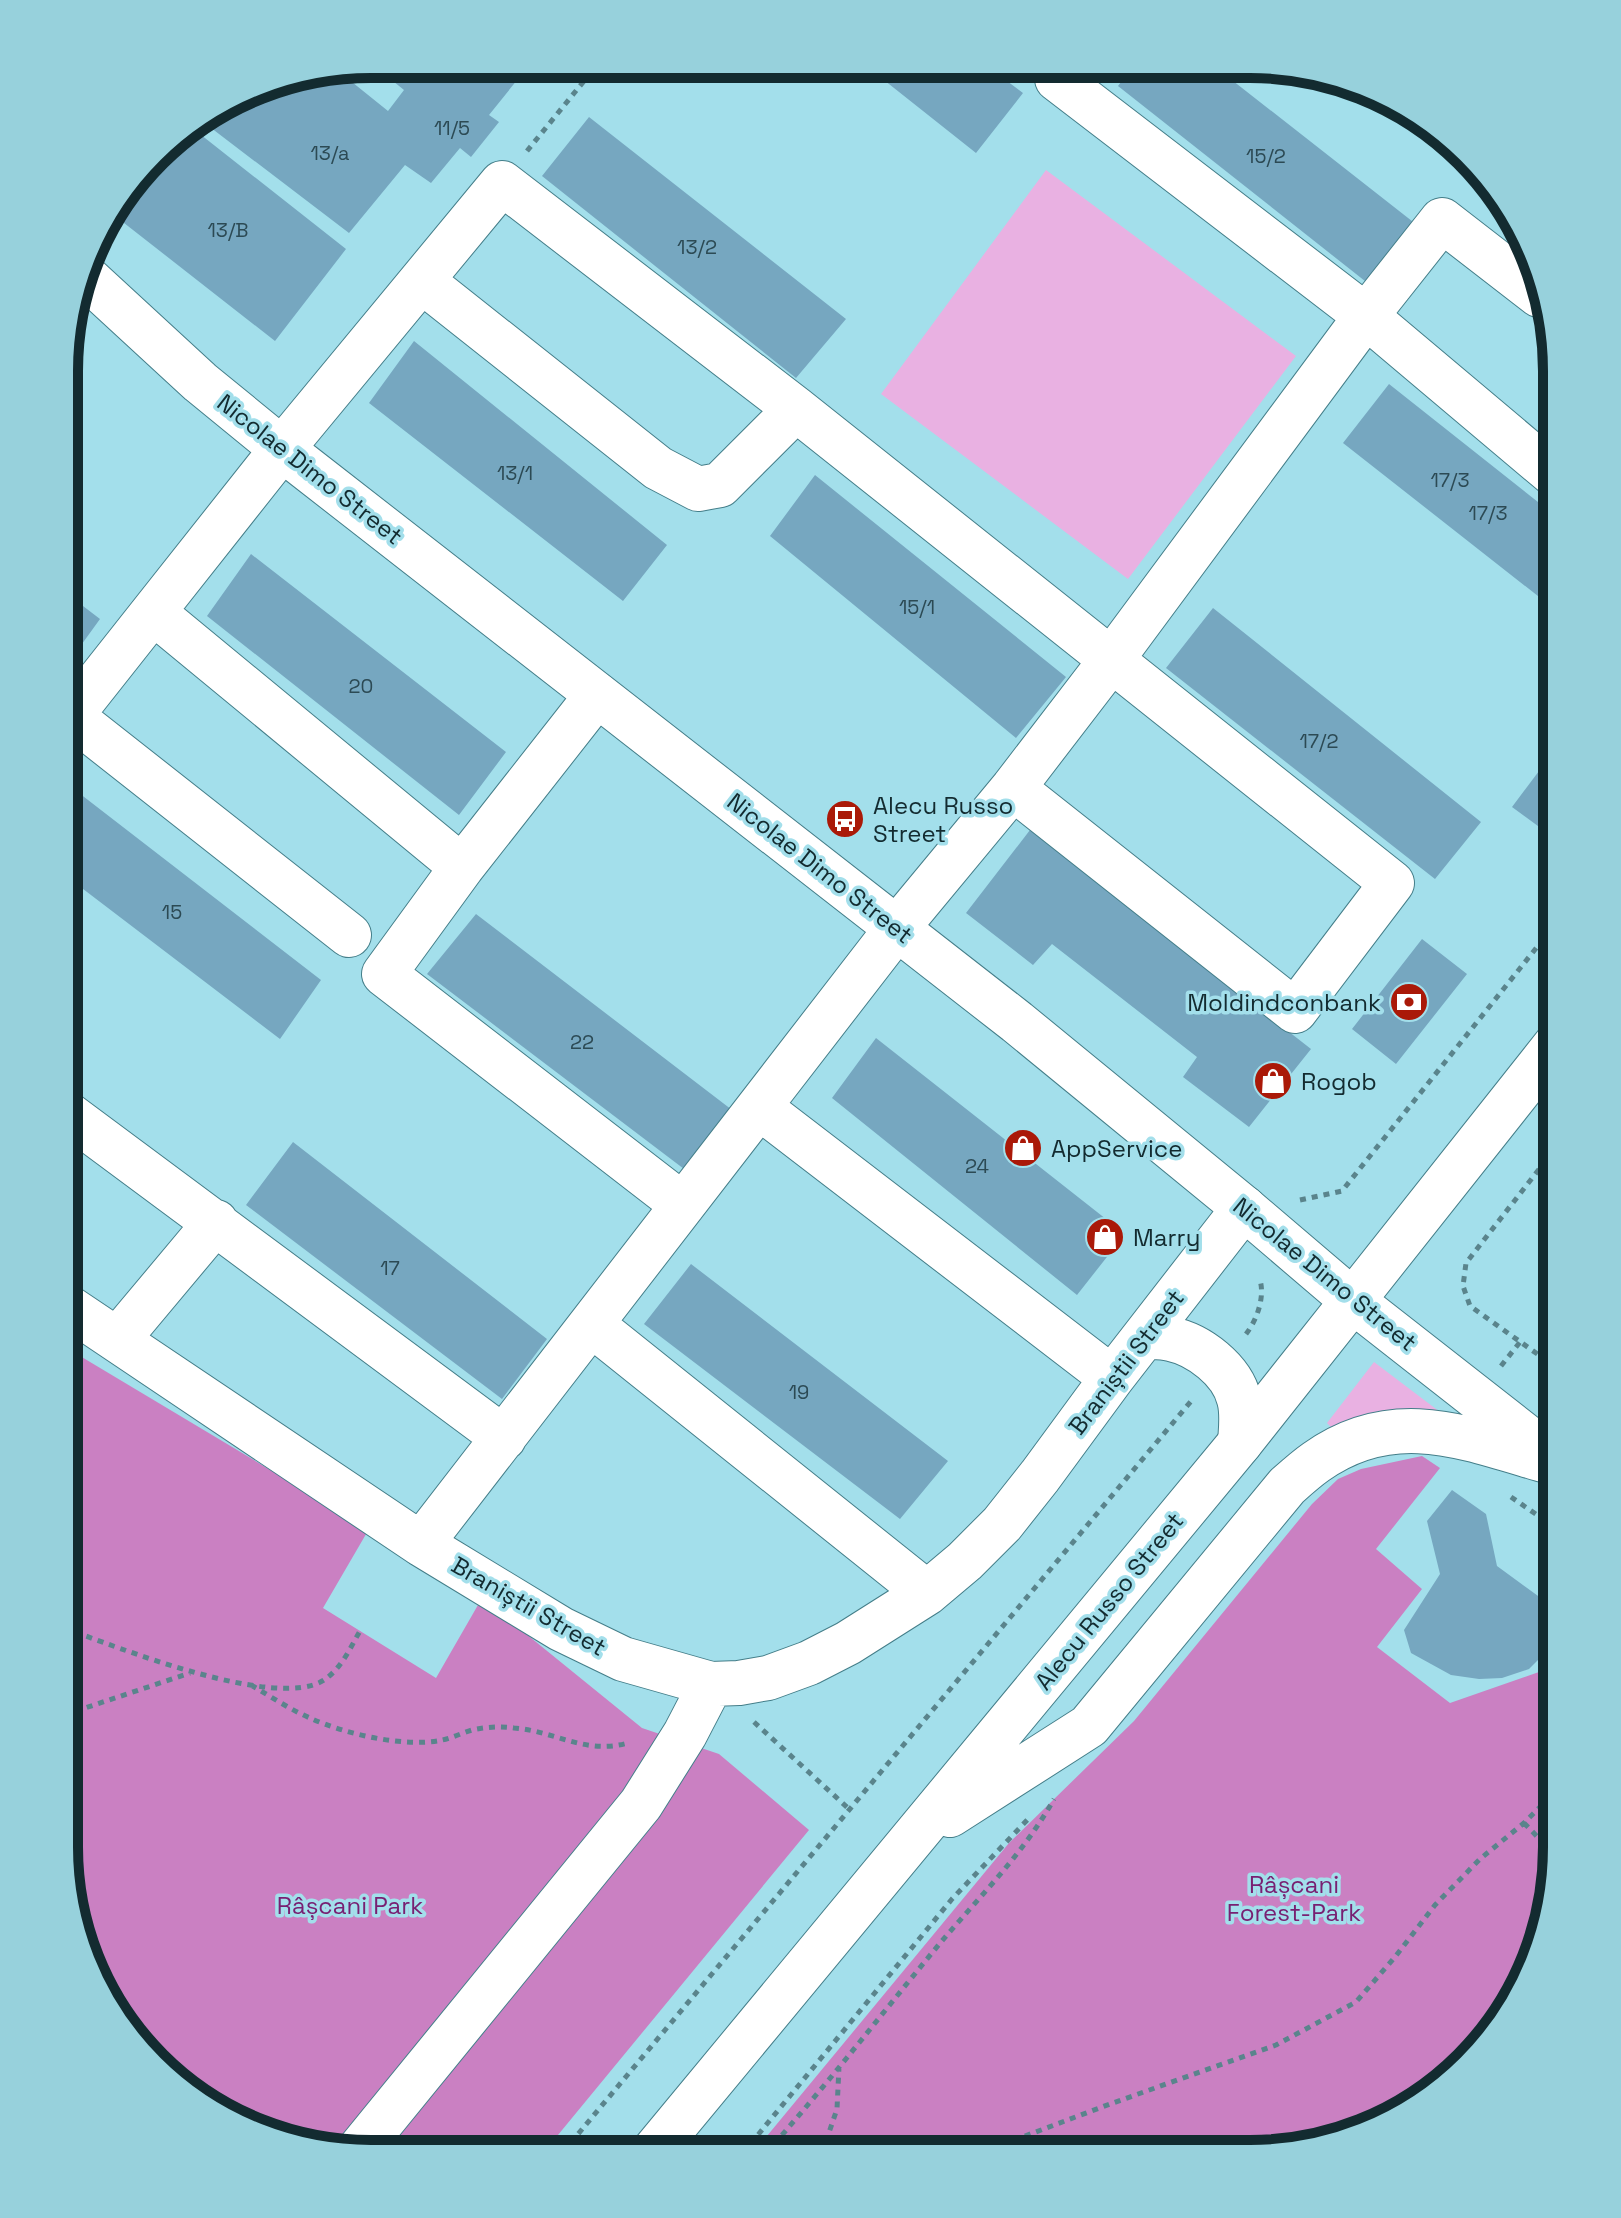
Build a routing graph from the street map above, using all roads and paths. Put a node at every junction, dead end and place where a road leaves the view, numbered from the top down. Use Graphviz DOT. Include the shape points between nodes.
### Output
graph roads {
  1 [pos="587,78"];
  2 [pos="1065,78"];
  3 [pos="502,183"];
  4 [pos="422,281"];
  5 [pos="92,283"];
  6 [pos="1531,289"];
  7 [pos="1366,316"];
  8 [pos="796,409"];
  9 [pos="282,449"];
  10 [pos="1543,465"];
  11 [pos="153,612"];
  12 [pos="1112,659"];
  13 [pos="597,695"];
  14 [pos="78,708"];
  15 [pos="78,726"];
  16 [pos="1013,788"];
  17 [pos="462,867"];
  18 [pos="897,928"];
  19 [pos="349,935"];
  20 [pos="1543,940"];
  21 [pos="1543,1061"];
  22 [pos="759,1107"];
  23 [pos="78,1121"];
  24 [pos="1543,1167"];
  25 [pos="683,1205"];
  26 [pos="1254,1216"];
  27 [pos="216,1222"];
  28 [pos="1353,1301"];
  29 [pos="78,1313"];
  30 [pos="591,1324"];
  31 [pos="1145,1336"];
  32 [pos="118,1339"];
  33 [pos="1543,1358"];
  34 [pos="1220,1366"];
  35 [pos="1112,1378"];
  36 [pos="504,1438"];
  37 [pos="1240,1443"];
  38 [pos="1543,1452"];
  39 [pos="1543,1458"];
  40 [pos="421,1544"];
  41 [pos="927,1593"];
  42 [pos="360,1631"];
  43 [pos="78,1633"];
  44 [pos="191,1673"];
  45 [pos="711,1684"];
  46 [pos="251,1685"];
  47 [pos="78,1710"];
  48 [pos="685,1734"];
  49 [pos="1060,1788"];
  50 [pos="1543,1804"];
  51 [pos="849,1809"];
  52 [pos="1524,1823"];
  53 [pos="915,1837"];
  54 [pos="1543,1843"];
  55 [pos="839,2066"];
  56 [pos="367,2140"];
  57 [pos="573,2140"];
  58 [pos="663,2140"];
  59 [pos="778,2140"];
  60 [pos="826,2140"];
  61 [pos="1014,2140"];
  1 -- 3 [label="path"];
  2 -- 7 [label="main road"];
  3 -- 4 [label="main road"];
  3 -- 8 [label="main road"];
  4 -- 8 [label="main road" via="658,468 698,489 720,485"];
  4 -- 9 [label="main road"];
  5 -- 9 [label="main road, Nicolae Dimo Street"];
  6 -- 7 [label="main road" via="1442,220"];
  7 -- 10 [label="main road"];
  7 -- 12 [label="main road"];
  8 -- 12 [label="main road"];
  9 -- 11 [label="main road"];
  9 -- 13 [label="main road, Nicolae Dimo Street"];
  11 -- 14 [label="main road"];
  11 -- 17 [label="main road"];
  12 -- 16 [label="main road"];
  12 -- 16 [label="main road" via="1392,883 1295,1011"];
  13 -- 17 [label="main road"];
  13 -- 18 [label="main road, Nicolae Dimo Street"];
  15 -- 19 [label="main road"];
  16 -- 18 [label="main road"];
  17 -- 25 [label="main road" via="384,974"];
  18 -- 22 [label="main road"];
  18 -- 26 [label="main road, Nicolae Dimo Street"];
  20 -- 26 [label="path" via="1342,1191"];
  21 -- 28 [label="main road, Alecu Russo Street"];
  22 -- 25 [label="main road"];
  22 -- 35 [label="main road"];
  23 -- 27 [label="main road"];
  24 -- 33 [label="path" via="1466,1263 1463,1286 1470,1306"];
  25 -- 30 [label="main road"];
  26 -- 28 [label="main road, Nicolae Dimo Street"];
  26 -- 31 [label="main road, Braniștii Street"];
  26 -- 34 [label="path" via="1246,1250 1262,1286 1260,1306 1253,1326"];
  27 -- 32 [label="main road"];
  27 -- 36 [label="main road"];
  28 -- 37 [label="main road, Alecu Russo Street"];
  28 -- 38 [label="main road, Nicolae Dimo Street"];
  29 -- 32 [label="main road, Braniștii Street"];
  30 -- 36 [label="main road"];
  30 -- 41 [label="main road"];
  31 -- 34 [label="main road" via="1174,1339"];
  31 -- 35 [label="main road, Braniștii Street"];
  32 -- 40 [label="main road, Braniștii Street"];
  34 -- 37 [label="main road" via="1239,1398"];
  34 -- 51 [label="path"];
  35 -- 41 [label="main road, Braniștii Street" via="1002,1524"];
  36 -- 40 [label="main road"];
  37 -- 53 [label="main road, Alecu Russo Street"];
  39 -- 53 [label="main road" via="1420,1430 1371,1435 1315,1462 1287,1486 1089,1726"];
  40 -- 45 [label="main road, Braniștii Street" via="561,1629 623,1659"];
  41 -- 45 [label="main road, Braniștii Street" via="809,1663 768,1678"];
  42 -- 46 [label="path" via="338,1669 322,1682 298,1688"];
  43 -- 44 [label="path"];
  44 -- 46 [label="path"];
  44 -- 47 [label="path"];
  45 -- 48 [label="main road"];
  45 -- 51 [label="path"];
  46 -- 48 [label="path" via="310,1718 359,1734 411,1742 499,1726 533,1729 578,1745 615,1747"];
  48 -- 56 [label="main road" via="641,1804"];
  49 -- 55 [label="path" via="1008,1866"];
  50 -- 52 [label="path"];
  51 -- 57 [label="path"];
  52 -- 54 [label="path"];
  52 -- 61 [label="path" via="1435,1905 1356,2002 1276,2045"];
  53 -- 58 [label="main road, Alecu Russo Street"];
  55 -- 59 [label="path"];
  55 -- 60 [label="path" via="837,2109"];
}
